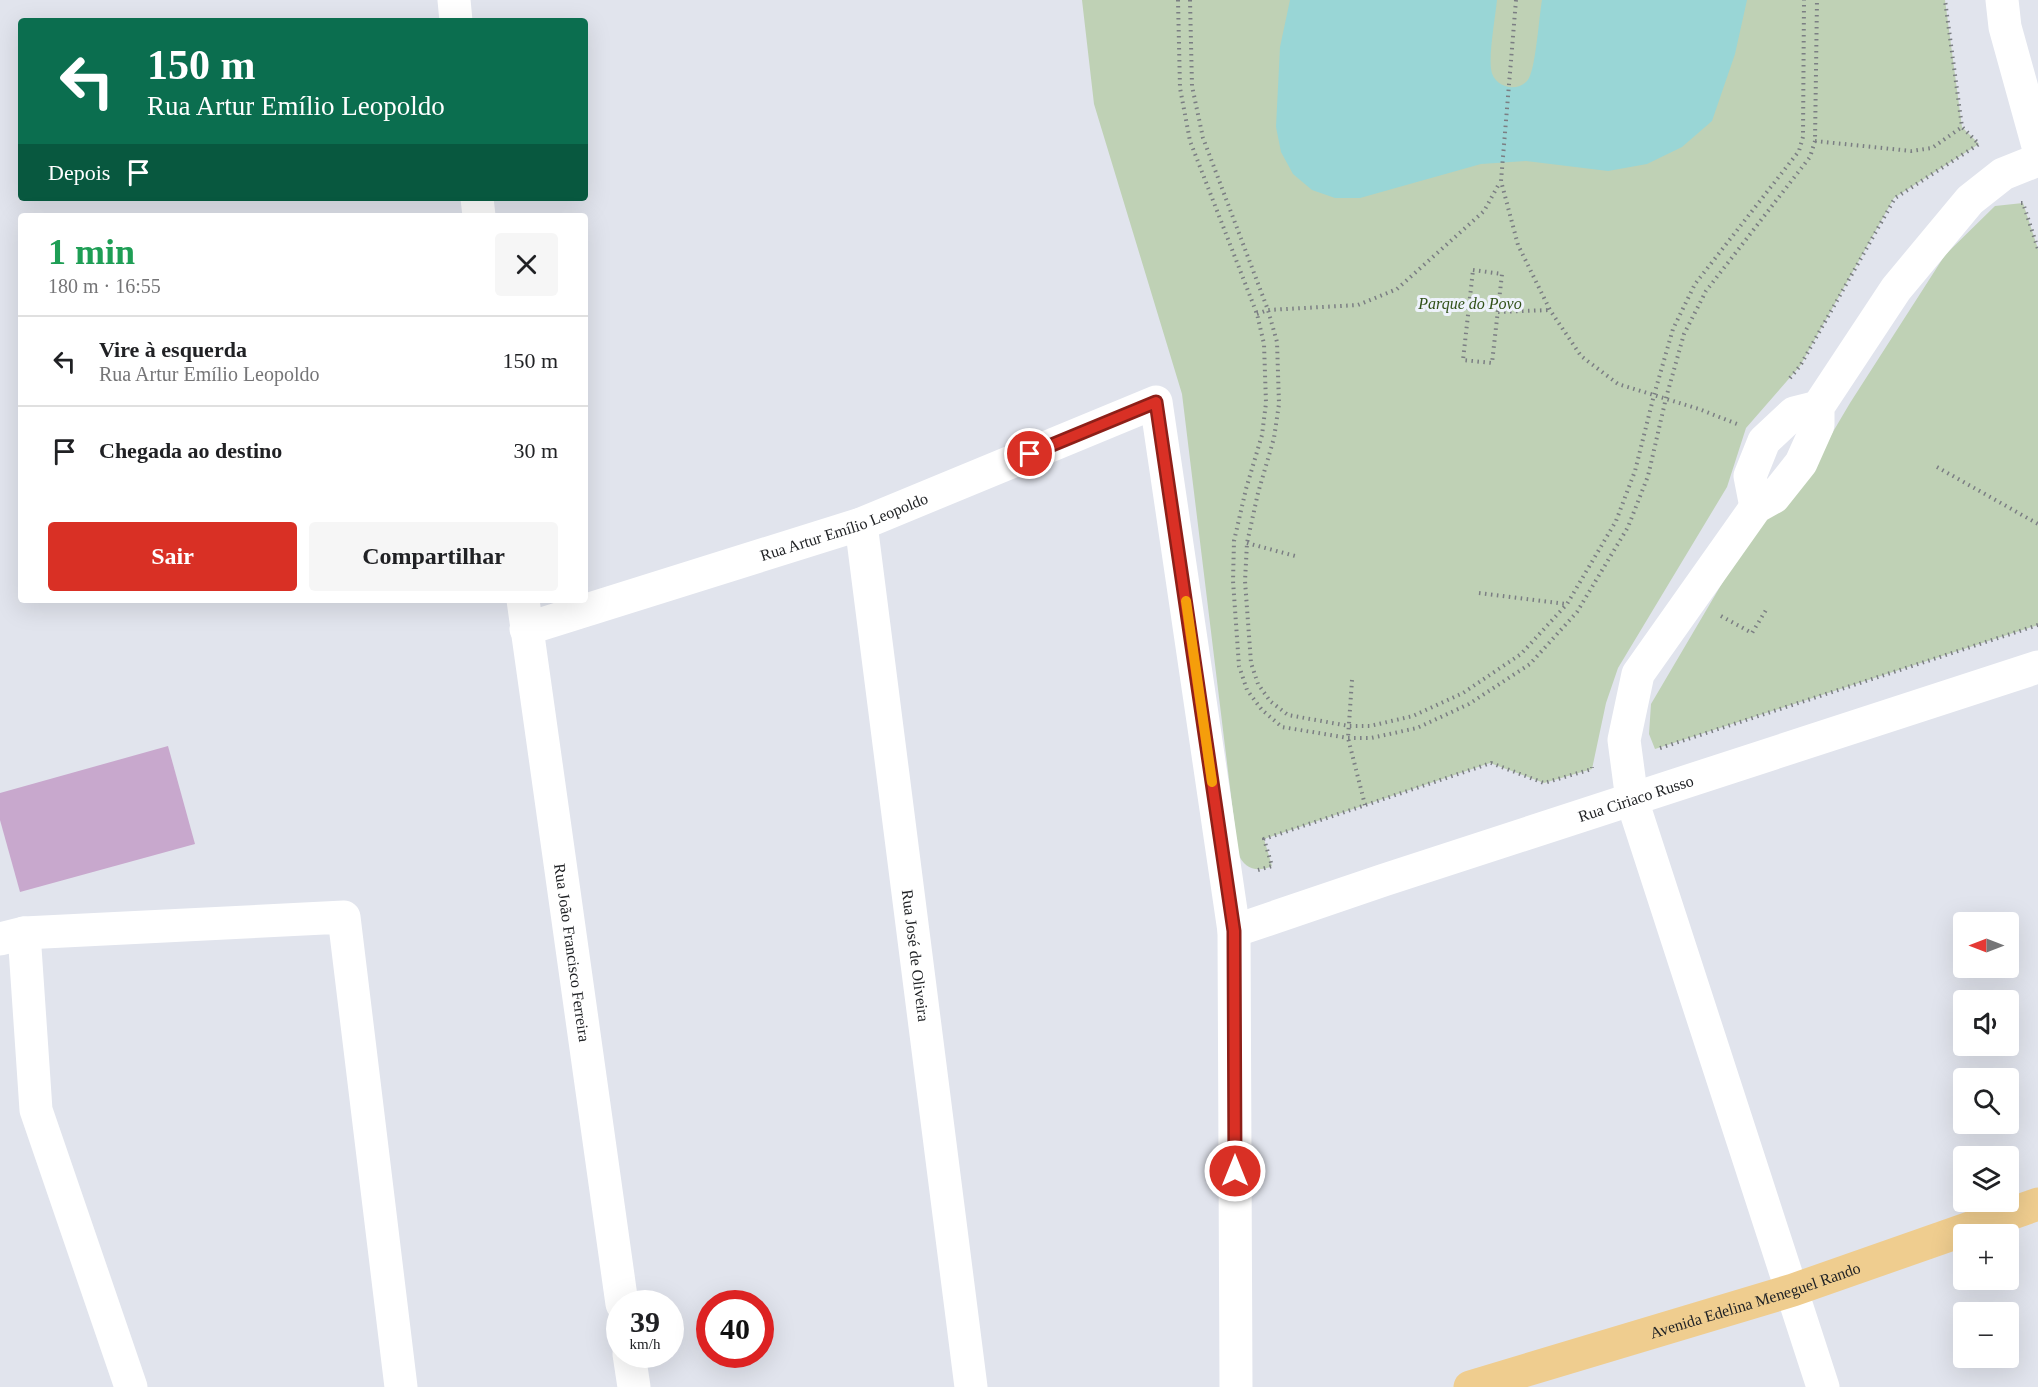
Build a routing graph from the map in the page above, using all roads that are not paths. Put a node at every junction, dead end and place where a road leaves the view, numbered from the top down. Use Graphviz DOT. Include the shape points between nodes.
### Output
graph roads {
  1 [pos="454,0"];
  2 [pos="2002,0"];
  3 [pos="456,18"];
  4 [pos="2038,146"];
  5 [pos="2038,160"];
  6 [pos="861,524"];
  7 [pos="588,598"];
  8 [pos="568,603"];
  9 [pos="524,615"];
  10 [pos="2038,667"];
  11 [pos="1632,800"];
  12 [pos="1234,931"];
  13 [pos="12,936"];
  14 [pos="2038,1204"];
  15 [pos="620,1290"];
  16 [pos="1792,1290"];
  17 [pos="631,1368"];
  18 [pos="131,1387"];
  19 [pos="401,1387"];
  20 [pos="634,1387"];
  21 [pos="970,1387"];
  22 [pos="1236,1387"];
  23 [pos="1470,1387"];
  24 [pos="1823,1387"];
  1 -- 3 [label="street"];
  2 -- 4 [label="street" via="2005,27"];
  5 -- 11 [label="street" via="2003,174 1970,200 1896,289 1818,407 1794,413 1764,441 1750,476 1756,507 1638,674 1624,740"];
  6 -- 7 [label="street, Rua Artur Emílio Leopoldo"];
  6 -- 12 [label="street, Rua Artur Emílio Leopoldo" via="1156,402"];
  6 -- 21 [label="street, Rua José de Oliveira"];
  8 -- 9 [label="street, Rua Artur Emílio Leopoldo"];
  9 -- 15 [label="street, Rua João Francisco Ferreira"];
  10 -- 11 [label="street, Rua Ciriaco Russo"];
  11 -- 12 [label="street, Rua Ciriaco Russo"];
  11 -- 16 [label="street"];
  12 -- 22 [label="street"];
  13 -- 18 [label="street" via="36,1110"];
  13 -- 19 [label="street" via="344,917"];
  14 -- 16 [label="main road, Avenida Edelina Meneguel Rando"];
  16 -- 23 [label="main road, Avenida Edelina Meneguel Rando"];
  16 -- 24 [label="street"];
  17 -- 20 [label="street"];
}
